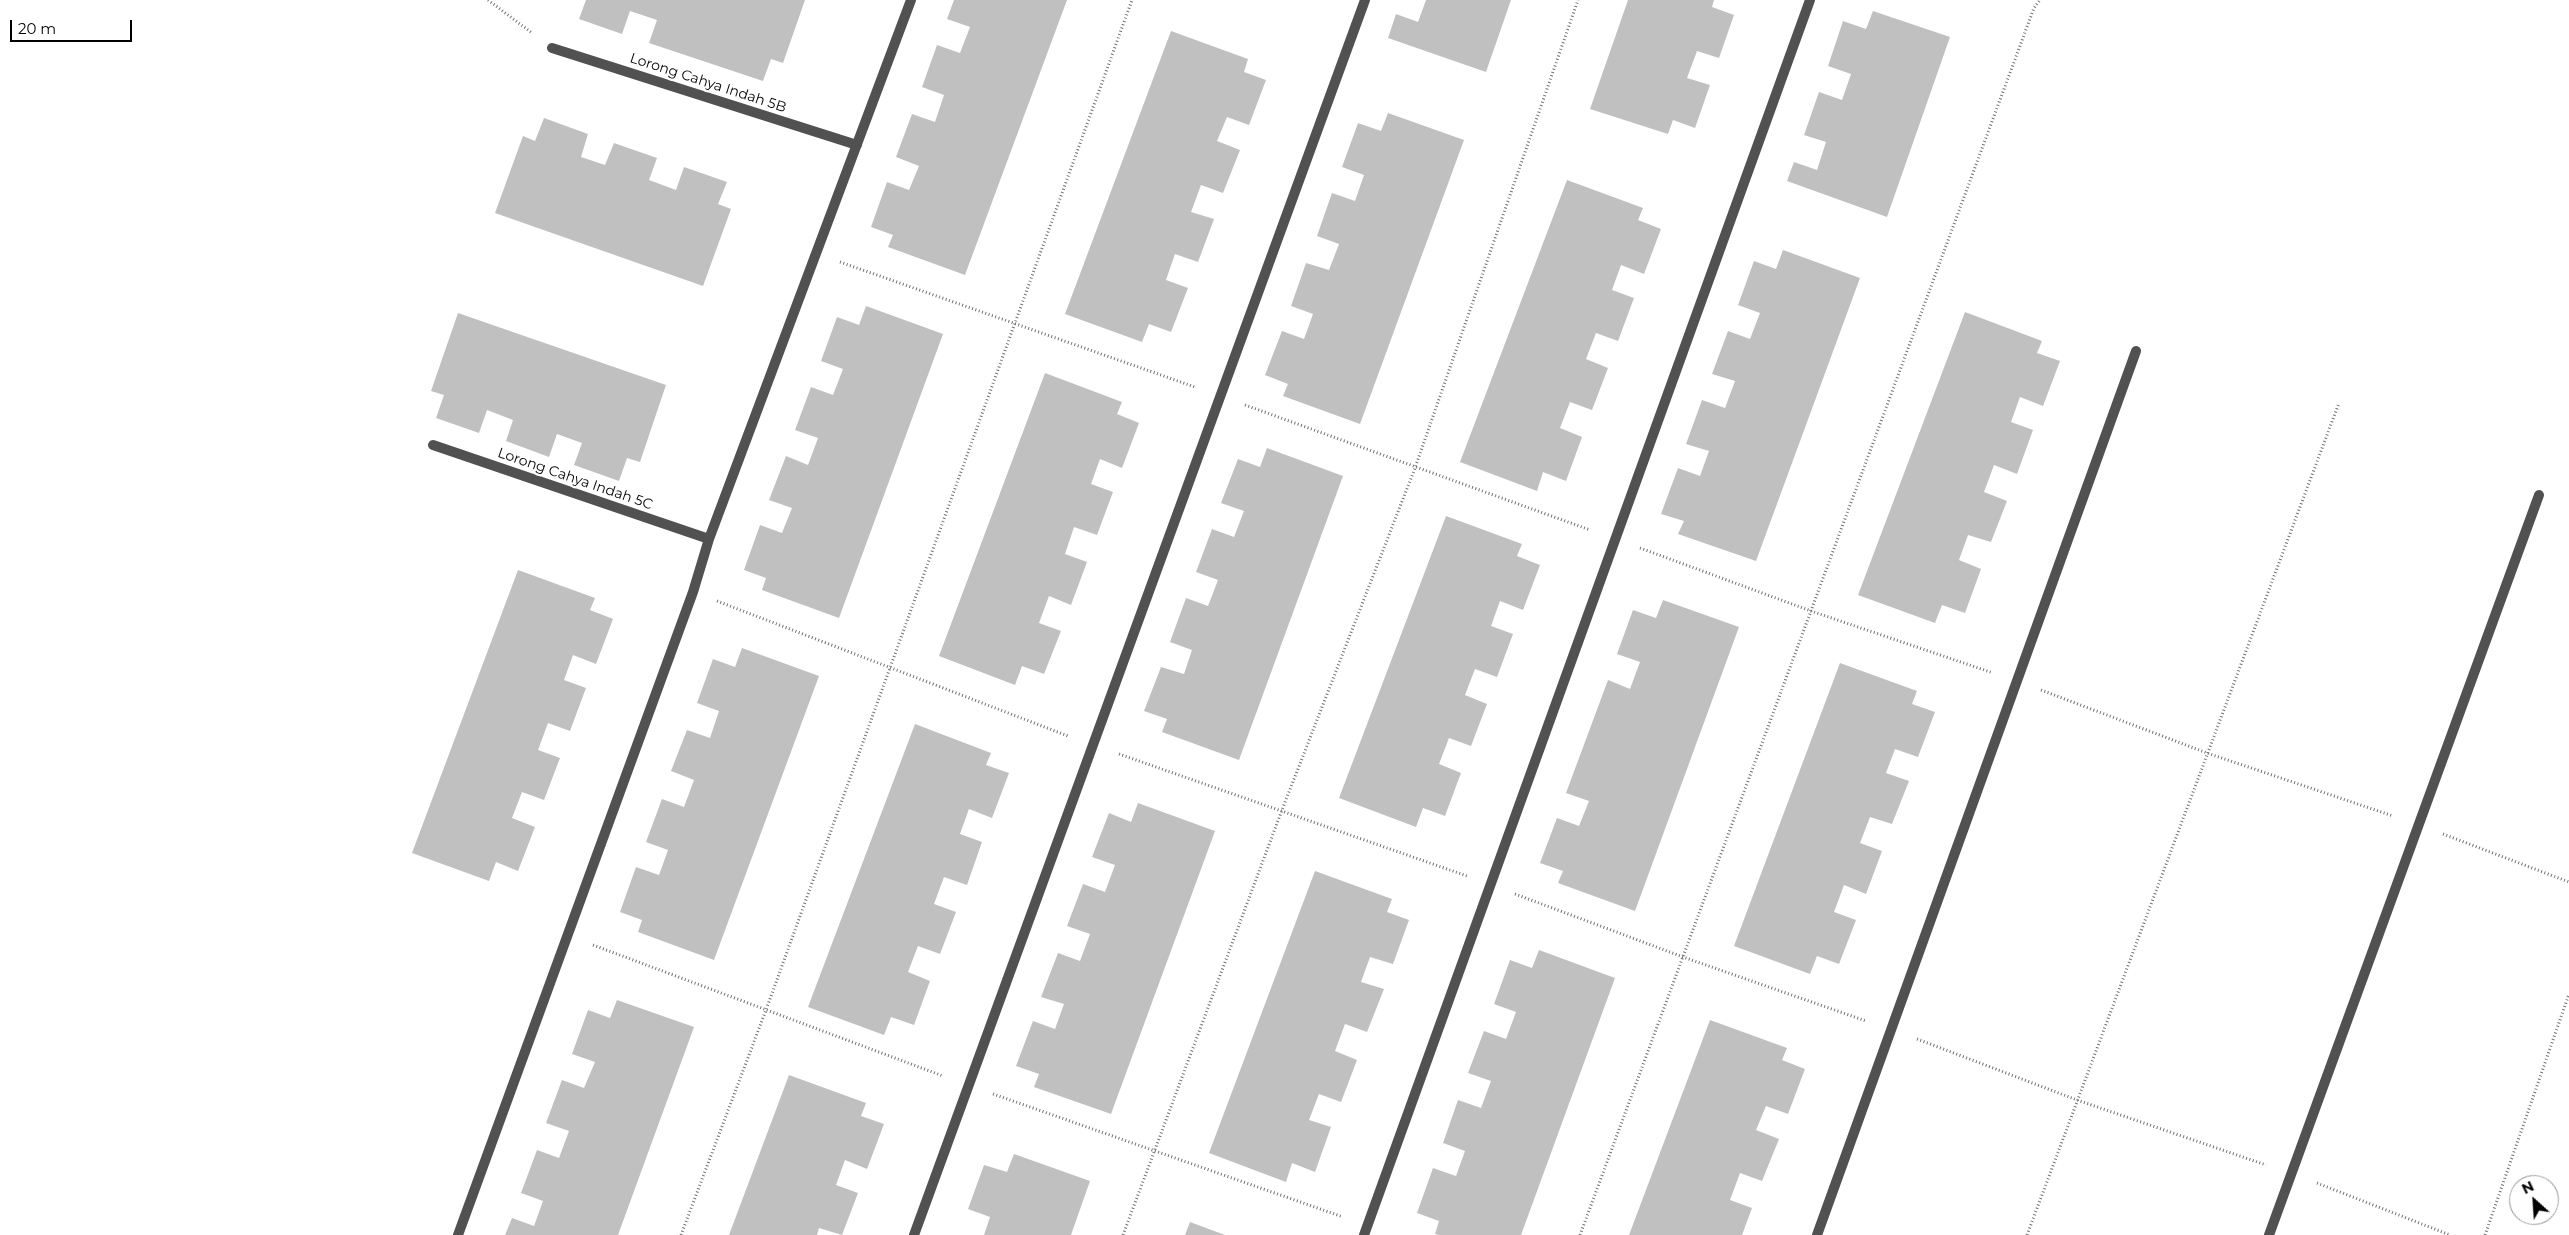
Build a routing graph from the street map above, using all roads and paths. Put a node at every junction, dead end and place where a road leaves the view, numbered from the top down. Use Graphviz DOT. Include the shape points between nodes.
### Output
graph roads {
  1 [pos="488,0"];
  2 [pos="911,0"];
  3 [pos="1132,0"];
  4 [pos="1365,0"];
  5 [pos="1578,0"];
  6 [pos="1810,0"];
  7 [pos="2040,0"];
  8 [pos="552,48"];
  9 [pos="857,145"];
  10 [pos="816,253"];
  11 [pos="1015,324"];
  12 [pos="2136,351"];
  13 [pos="1222,396"];
  14 [pos="2339,403"];
  15 [pos="433,444"];
  16 [pos="1415,468"];
  17 [pos="2539,495"];
  18 [pos="709,539"];
  19 [pos="1615,539"];
  20 [pos="693,592"];
  21 [pos="1811,610"];
  22 [pos="890,668"];
  23 [pos="2017,681"];
  24 [pos="1094,745"];
  25 [pos="2207,753"];
  26 [pos="1282,810"];
  27 [pos="2419,824"];
  28 [pos="2569,882"];
  29 [pos="1490,885"];
  30 [pos="1683,957"];
  31 [pos="2569,994"];
  32 [pos="1891,1029"];
  33 [pos="2077,1100"];
  34 [pos="2291,1173"];
  35 [pos="458,1235"];
  36 [pos="681,1235"];
  37 [pos="914,1235"];
  38 [pos="1123,1235"];
  39 [pos="1364,1235"];
  40 [pos="1580,1235"];
  41 [pos="1816,1235"];
  42 [pos="2027,1235"];
  43 [pos="2269,1235"];
  44 [pos="2450,1235"];
  45 [pos="2485,1235"];
  1 -- 8 [label="path"];
  2 -- 9 [label="street"];
  3 -- 11 [label="path"];
  4 -- 13 [label="street"];
  5 -- 16 [label="path"];
  6 -- 19 [label="street"];
  7 -- 21 [label="path" via="2034,8"];
  8 -- 9 [label="street, Lorong Cahya Indah 5B"];
  9 -- 10 [label="street"];
  10 -- 11 [label="path"];
  10 -- 18 [label="street"];
  11 -- 13 [label="path"];
  11 -- 22 [label="path"];
  12 -- 23 [label="street"];
  13 -- 16 [label="path"];
  13 -- 24 [label="street"];
  14 -- 25 [label="path"];
  15 -- 18 [label="street, Lorong Cahya Indah 5C"];
  16 -- 19 [label="path"];
  16 -- 26 [label="path"];
  17 -- 27 [label="street"];
  18 -- 20 [label="street"];
  19 -- 21 [label="path"];
  19 -- 29 [label="street"];
  20 -- 22 [label="path"];
  20 -- 35 [label="street"];
  21 -- 23 [label="path"];
  21 -- 30 [label="path"];
  22 -- 24 [label="path"];
  22 -- 36 [label="path"];
  23 -- 25 [label="path"];
  23 -- 32 [label="street"];
  24 -- 26 [label="path"];
  24 -- 37 [label="street"];
  25 -- 27 [label="path"];
  25 -- 33 [label="path"];
  26 -- 29 [label="path"];
  26 -- 38 [label="path"];
  27 -- 28 [label="path"];
  27 -- 34 [label="street"];
  29 -- 30 [label="path"];
  29 -- 39 [label="street"];
  30 -- 32 [label="path"];
  30 -- 40 [label="path"];
  31 -- 45 [label="path"];
  32 -- 33 [label="path"];
  32 -- 41 [label="street"];
  33 -- 34 [label="path"];
  33 -- 42 [label="path"];
  34 -- 43 [label="street"];
  34 -- 44 [label="path"];
}
